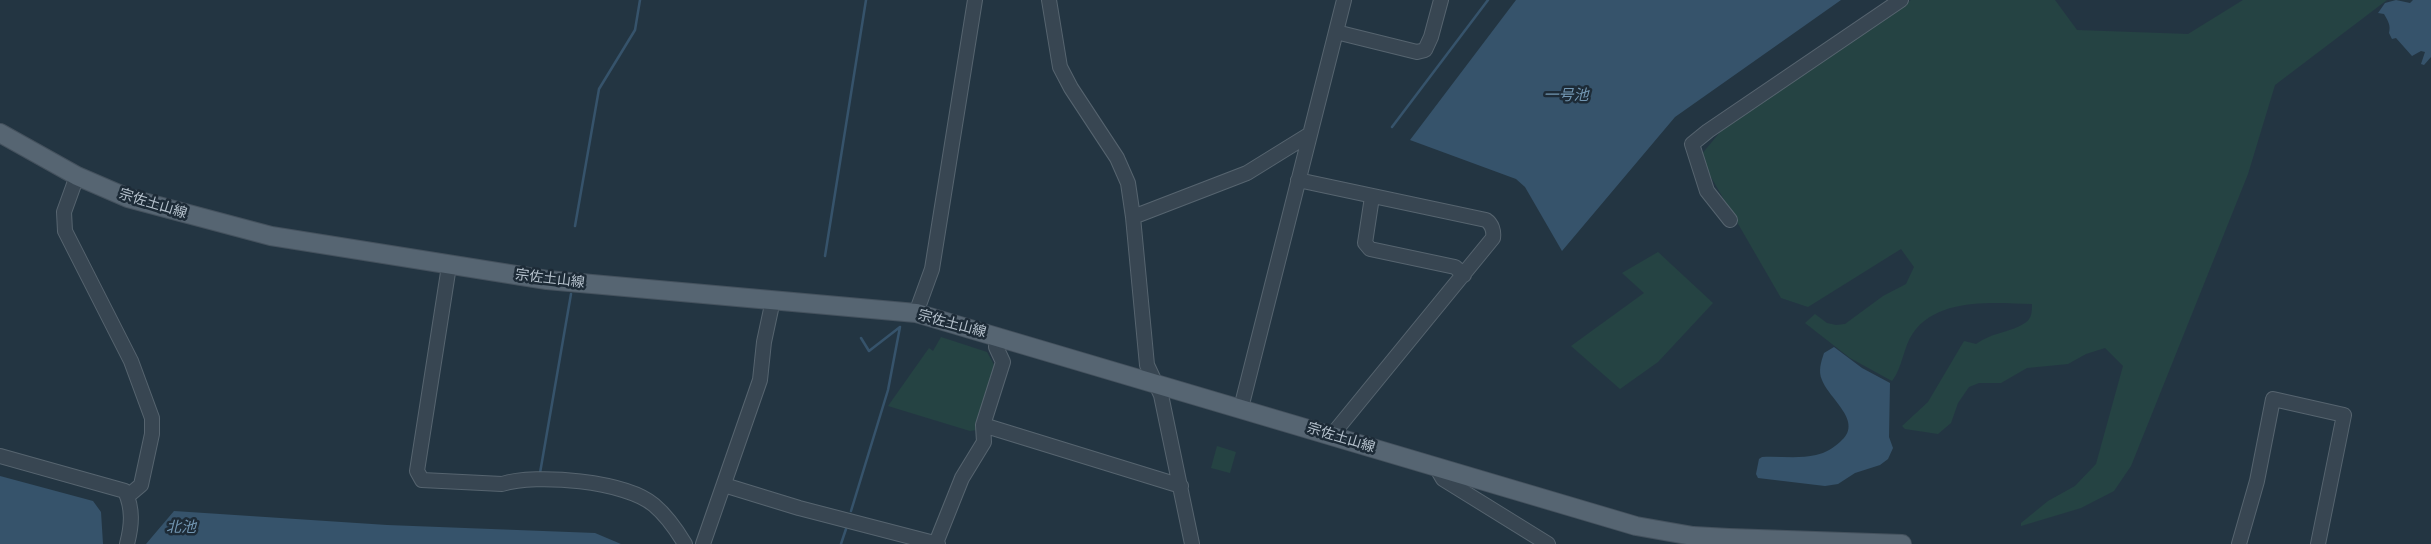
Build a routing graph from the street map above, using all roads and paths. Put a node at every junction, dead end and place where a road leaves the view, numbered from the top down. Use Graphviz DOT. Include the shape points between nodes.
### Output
graph roads {
  1 [pos="975,0"];
  2 [pos="1049,0"];
  3 [pos="1344,0"];
  4 [pos="1441,0"];
  5 [pos="1901,0"];
  6 [pos="1336,32"];
  7 [pos="0,132"];
  8 [pos="1310,134"];
  9 [pos="77,176"];
  10 [pos="1298,180"];
  11 [pos="1372,197"];
  12 [pos="1133,217"];
  13 [pos="1730,220"];
  14 [pos="449,266"];
  15 [pos="1464,274"];
  16 [pos="773,300"];
  17 [pos="916,314"];
  18 [pos="998,336"];
  19 [pos="1154,382"];
  20 [pos="1240,408"];
  21 [pos="983,425"];
  22 [pos="1332,435"];
  23 [pos="0,456"];
  24 [pos="1436,467"];
  25 [pos="724,485"];
  26 [pos="1181,486"];
  27 [pos="128,496"];
  28 [pos="1825,543"];
  29 [pos="127,544"];
  30 [pos="685,544"];
  31 [pos="703,544"];
  32 [pos="937,544"];
  33 [pos="1192,544"];
  34 [pos="1548,544"];
  35 [pos="1902,544"];
  36 [pos="2239,544"];
  37 [pos="2318,544"];
  1 -- 17 [label="street" via="932,269"];
  2 -- 12 [label="street" via="1060,67 1123,170"];
  3 -- 6 [label="street"];
  4 -- 6 [label="street" via="1432,37 1425,50 1416,52"];
  5 -- 13 [label="street" via="1692,144 1707,191"];
  6 -- 8 [label="street"];
  7 -- 9 [label="main road, 宗佐土山線"];
  8 -- 10 [label="street"];
  8 -- 12 [label="street" via="1247,173"];
  9 -- 14 [label="main road, 宗佐土山線" via="128,198 271,236"];
  9 -- 27 [label="street" via="64,212 64,231 131,360 152,418 152,434 141,485"];
  10 -- 11 [label="street"];
  10 -- 20 [label="street"];
  11 -- 15 [label="street" via="1365,243 1370,249 1455,267"];
  11 -- 15 [label="street" via="1488,222 1493,238"];
  12 -- 19 [label="street" via="1147,365"];
  14 -- 16 [label="main road, 宗佐土山線" via="547,280"];
  14 -- 30 [label="street" via="417,471 422,480 502,484 536,479 603,484 653,504 674,525"];
  15 -- 22 [label="street"];
  16 -- 17 [label="main road, 宗佐土山線"];
  16 -- 25 [label="street" via="760,380"];
  17 -- 18 [label="main road, 宗佐土山線"];
  18 -- 19 [label="main road, 宗佐土山線"];
  18 -- 21 [label="street" via="996,347 1002,362"];
  19 -- 20 [label="main road, 宗佐土山線"];
  19 -- 26 [label="street" via="1161,395"];
  20 -- 22 [label="main road, 宗佐土山線"];
  21 -- 26 [label="street"];
  21 -- 32 [label="street" via="984,442 962,478"];
  22 -- 24 [label="main road, 宗佐土山線"];
  23 -- 27 [label="street" via="125,491"];
  24 -- 28 [label="main road, 宗佐土山線" via="1636,526 1693,536"];
  24 -- 34 [label="street" via="1443,479"];
  25 -- 31 [label="street"];
  25 -- 32 [label="street"];
  26 -- 33 [label="street"];
  27 -- 29 [label="street" via="132,526"];
  28 -- 35 [label="main road, 宗佐土山線"];
  36 -- 37 [label="street" via="2257,481 2273,400 2344,415"];
}
